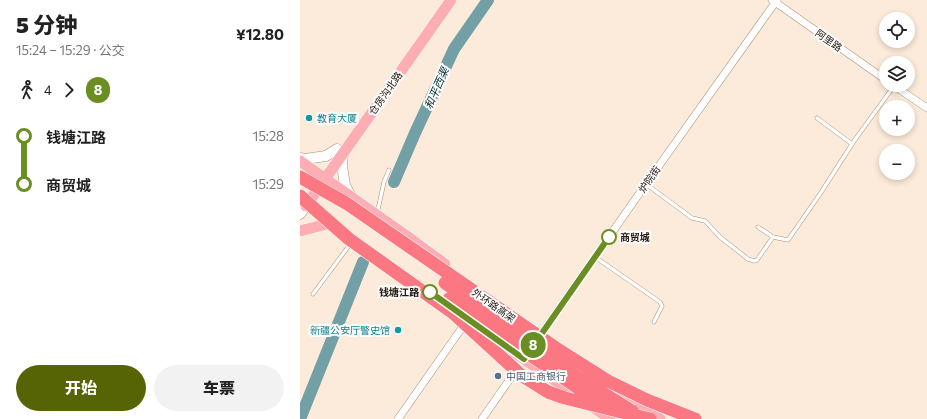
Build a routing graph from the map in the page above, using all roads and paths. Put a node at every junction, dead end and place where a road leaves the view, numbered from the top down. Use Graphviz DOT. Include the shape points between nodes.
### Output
graph roads {
  1 [pos="442,0"];
  2 [pos="451,0"];
  3 [pos="775,1"];
  4 [pos="879,75"];
  5 [pos="888,92"];
  6 [pos="903,92"];
  7 [pos="927,108"];
  8 [pos="817,118"];
  9 [pos="852,144"];
  10 [pos="340,151"];
  11 [pos="300,158"];
  12 [pos="300,161"];
  13 [pos="389,170"];
  14 [pos="300,177"];
  15 [pos="322,177"];
  16 [pos="646,184"];
  17 [pos="351,197"];
  18 [pos="301,202"];
  19 [pos="377,215"];
  20 [pos="331,223"];
  21 [pos="758,226"];
  22 [pos="300,231"];
  23 [pos="773,237"];
  24 [pos="354,239"];
  25 [pos="595,257"];
  26 [pos="313,294"];
  27 [pos="468,319"];
  28 [pos="654,322"];
  29 [pos="541,334"];
  30 [pos="524,359"];
  31 [pos="398,419"];
  32 [pos="482,419"];
  33 [pos="610,419"];
  34 [pos="622,419"];
  35 [pos="645,419"];
  36 [pos="650,419"];
  37 [pos="660,419"];
  38 [pos="695,419"];
  1 -- 10 [label="main road, 仓房沟北路"];
  2 -- 10 [label="main road, 仓房沟北路"];
  3 -- 4 [label="street, 阿里路"];
  3 -- 16 [label="street, 炉院街"];
  5 -- 9 [label="lane"];
  6 -- 7 [label="street"];
  8 -- 9 [label="lane"];
  9 -- 23 [label="lane" via="788,240"];
  10 -- 11 [label="main road" via="326,156"];
  10 -- 15 [label="main road, 仓房沟北路"];
  10 -- 17 [label="main road" via="345,185"];
  12 -- 15 [label="main road"];
  13 -- 19 [label="lane"];
  14 -- 35 [label="highway, bridge" via="574,375"];
  14 -- 38 [label="highway, 外环路高架, bridge" via="346,204 608,381"];
  15 -- 17 [label="main road"];
  15 -- 18 [label="main road, 仓房沟北路"];
  16 -- 23 [label="lane" via="692,218 705,221 748,259 757,260"];
  16 -- 25 [label="street, 炉院街"];
  17 -- 19 [label="main road"];
  18 -- 20 [label="main road"];
  18 -- 34 [label="highway, bridge" via="330,217"];
  18 -- 36 [label="highway, bridge" via="453,313 521,375 548,392"];
  19 -- 29 [label="main road"];
  20 -- 22 [label="main road"];
  20 -- 24 [label="main road"];
  21 -- 23 [label="lane"];
  24 -- 26 [label="lane"];
  24 -- 27 [label="main road"];
  25 -- 28 [label="lane" via="660,302 662,306"];
  25 -- 29 [label="street, 炉院街"];
  27 -- 30 [label="main road"];
  27 -- 31 [label="street"];
  29 -- 30 [label="street, 炉院街"];
  29 -- 37 [label="main road"];
  30 -- 32 [label="street, 炉院街"];
  30 -- 33 [label="main road"];
}
